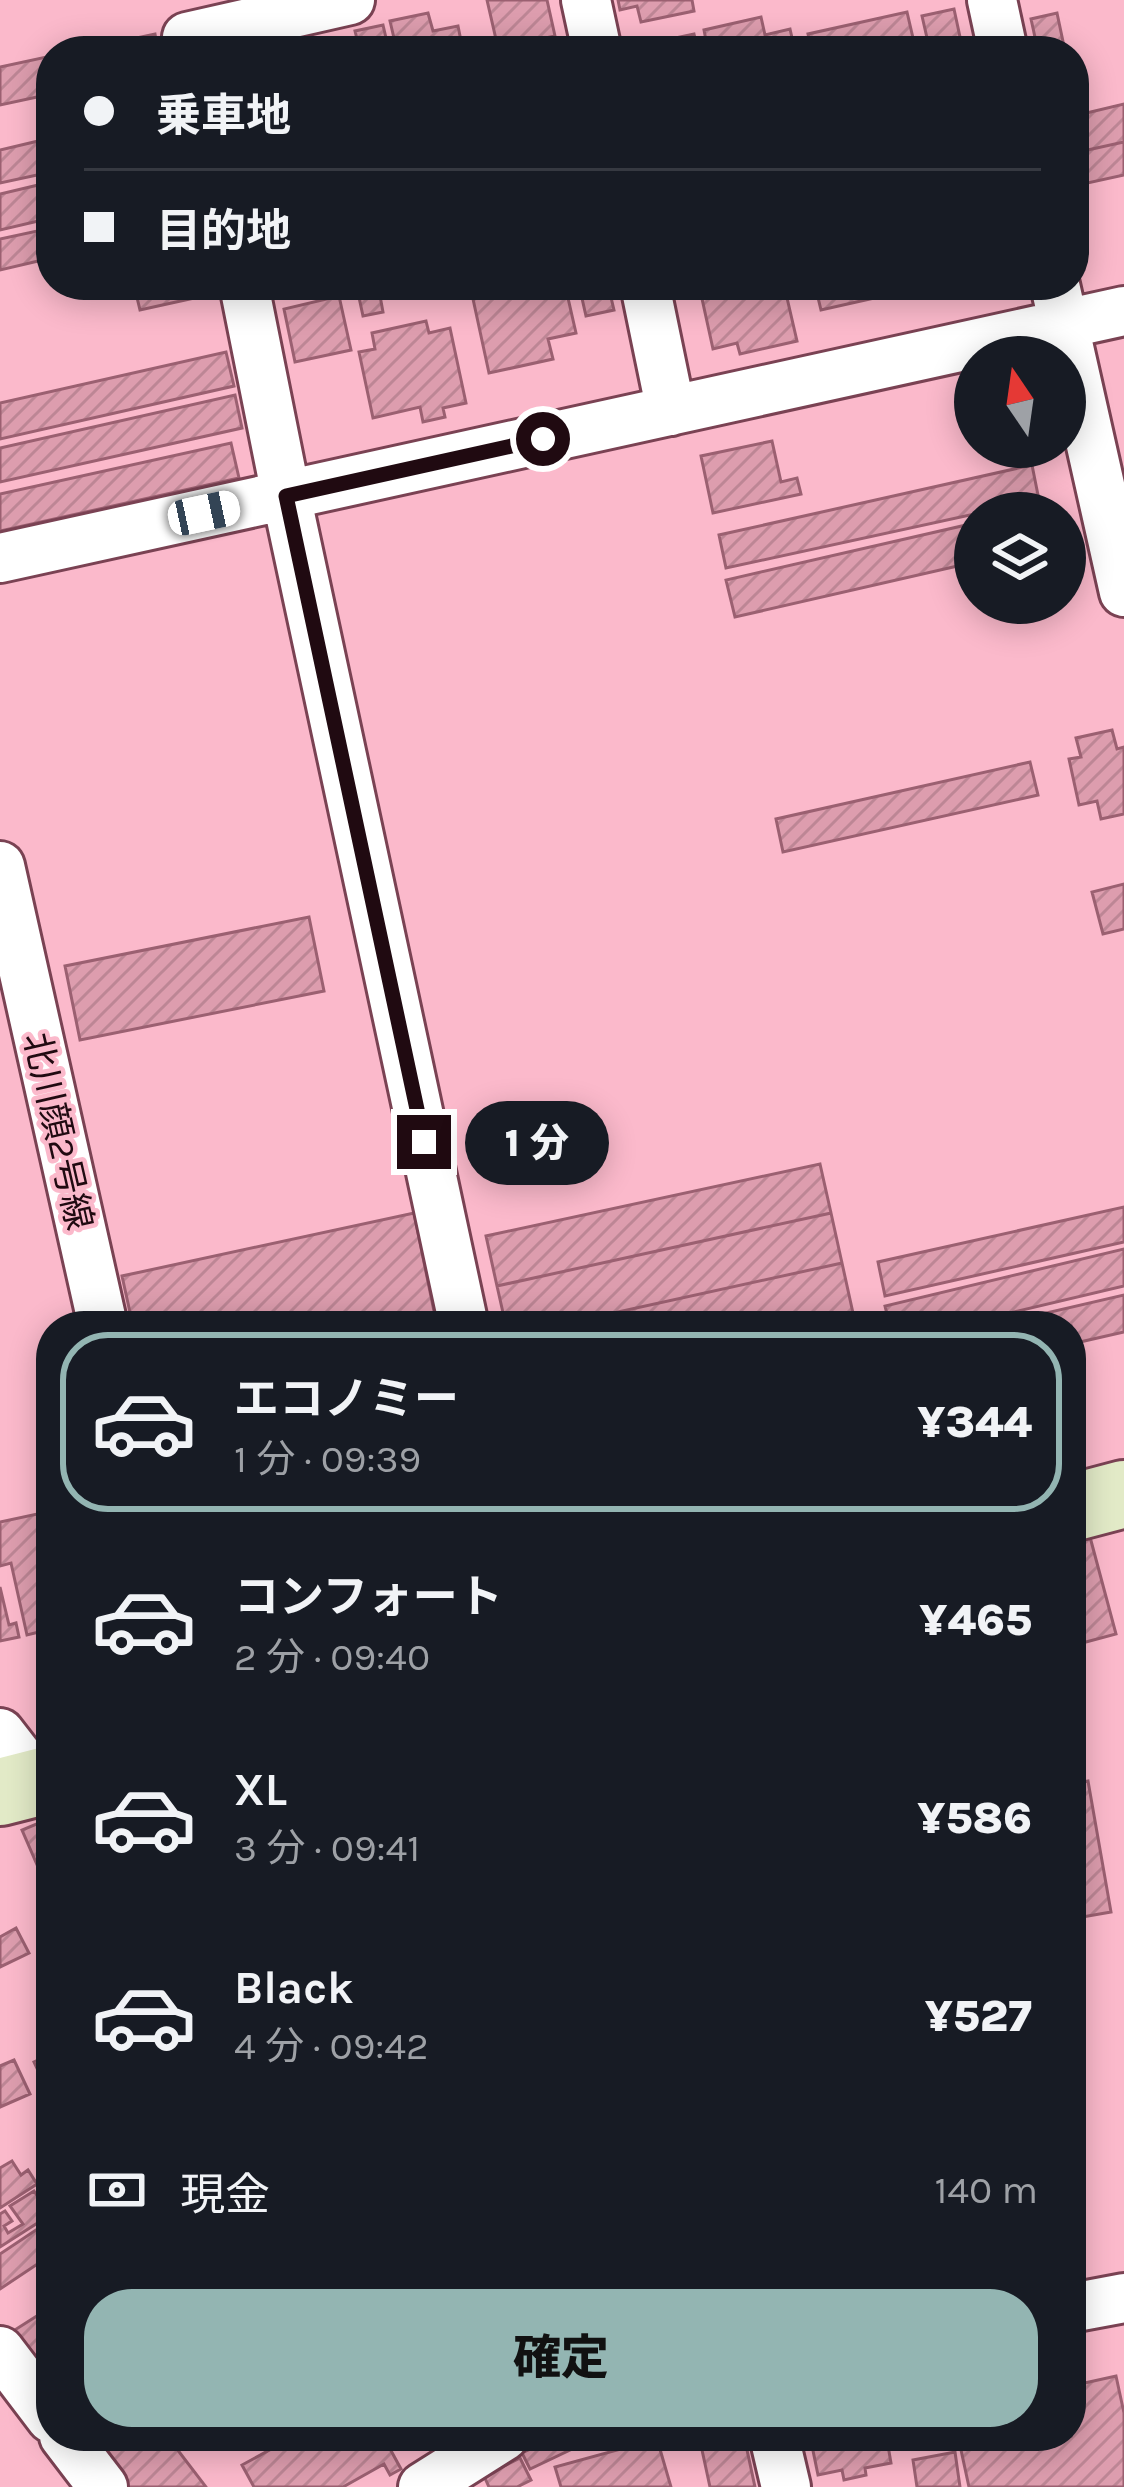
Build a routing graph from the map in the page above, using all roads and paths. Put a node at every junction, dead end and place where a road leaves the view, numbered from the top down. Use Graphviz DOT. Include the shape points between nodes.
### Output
graph roads {
  1 [pos="350,0"];
  2 [pos="586,0"];
  3 [pos="992,0"];
  4 [pos="185,29"];
  5 [pos="594,36"];
  6 [pos="1000,36"];
  7 [pos="247,300"];
  8 [pos="648,300"];
  9 [pos="1059,305"];
  10 [pos="1124,311"];
  11 [pos="671,411"];
  12 [pos="286,496"];
  13 [pos="0,558"];
  14 [pos="1124,592"];
  15 [pos="0,866"];
  16 [pos="100,1311"];
  17 [pos="461,1311"];
  18 [pos="1124,1494"];
  19 [pos="1086,1504"];
  20 [pos="1124,2298"];
  21 [pos="1086,2305"];
  22 [pos="0,2351"];
  23 [pos="36,2398"];
  24 [pos="75,2451"];
  25 [pos="480,2451"];
  26 [pos="778,2451"];
  27 [pos="103,2487"];
  28 [pos="423,2487"];
  29 [pos="786,2487"];
  1 -- 4 [label="street"];
  2 -- 5 [label="street"];
  3 -- 6 [label="street"];
  7 -- 12 [label="street"];
  8 -- 11 [label="street"];
  9 -- 10 [label="street"];
  9 -- 11 [label="street"];
  9 -- 14 [label="street"];
  11 -- 12 [label="street"];
  12 -- 13 [label="street"];
  12 -- 17 [label="street"];
  15 -- 16 [label="street, 北川顔2号線"];
  18 -- 19 [label="street"];
  20 -- 21 [label="street"];
  22 -- 23 [label="street"];
  24 -- 27 [label="street"];
  25 -- 28 [label="street"];
  26 -- 29 [label="street"];
}
